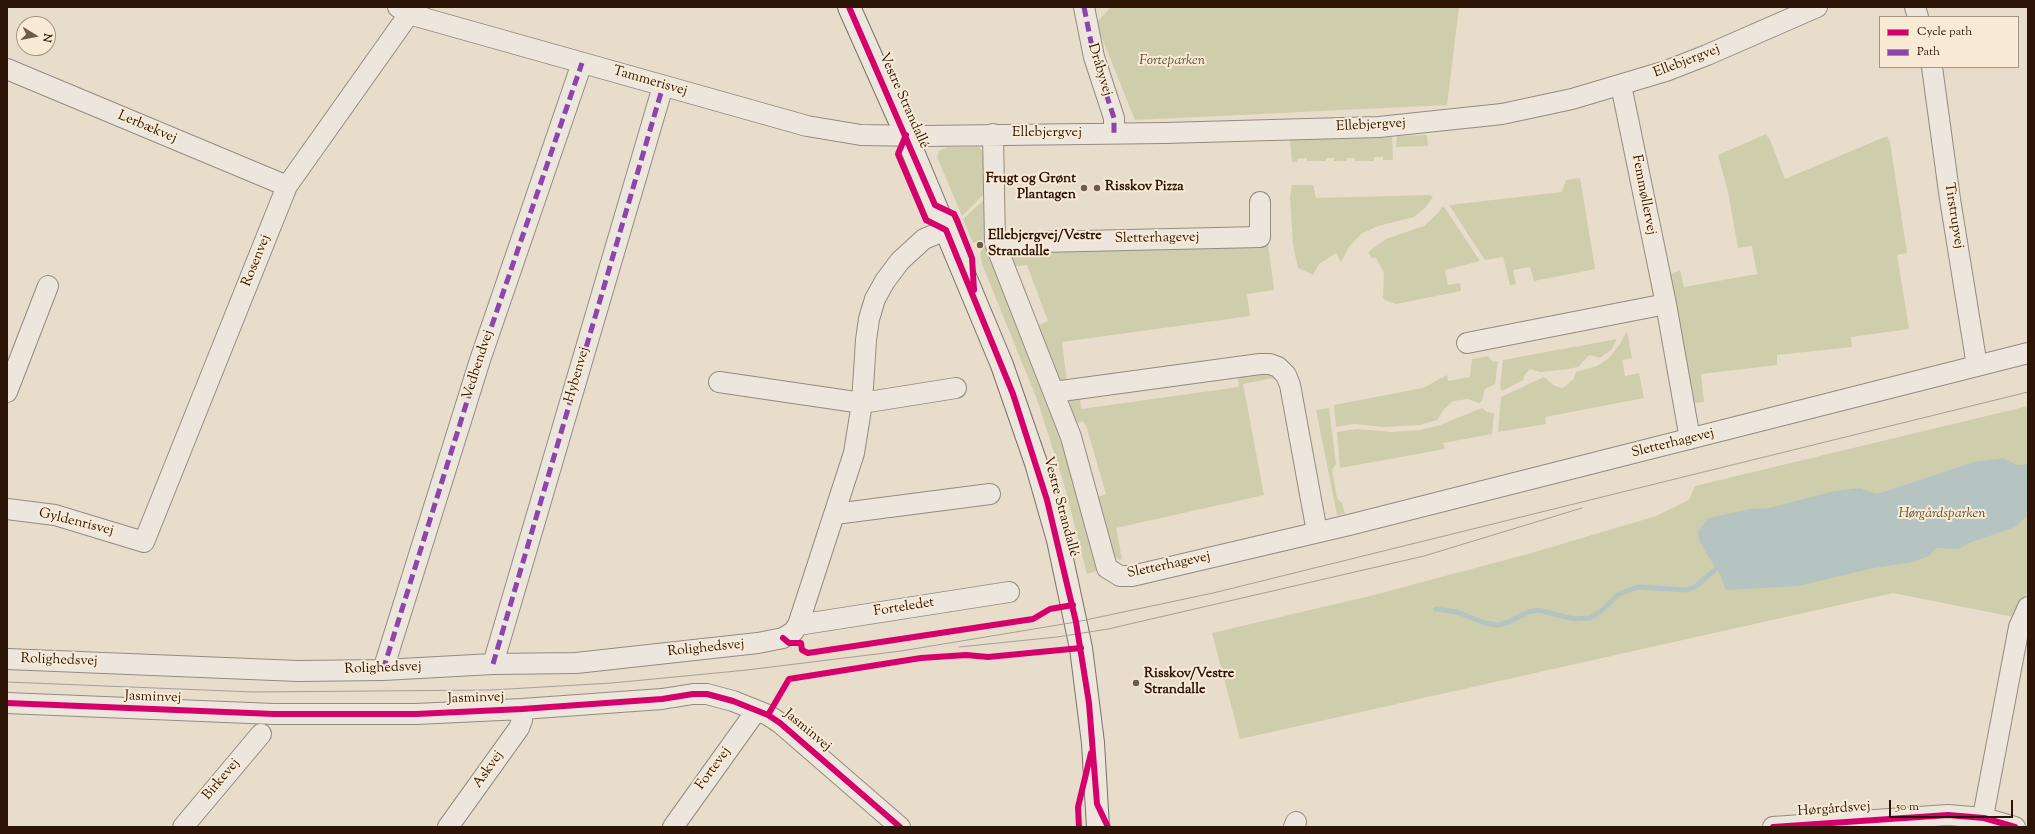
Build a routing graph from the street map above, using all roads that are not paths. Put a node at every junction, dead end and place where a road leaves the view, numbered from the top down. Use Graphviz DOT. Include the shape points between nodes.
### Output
graph roads {
  1 [pos="849,7"];
  2 [pos="1084,7"];
  3 [pos="1817,7"];
  4 [pos="408,9"];
  5 [pos="582,63"];
  6 [pos="1932,68"];
  7 [pos="7,69"];
  8 [pos="1622,85"];
  9 [pos="663,86"];
  10 [pos="1114,133"];
  11 [pos="993,134"];
  12 [pos="906,135"];
  13 [pos="287,186"];
  14 [pos="1260,202"];
  15 [pos="946,230"];
  16 [pos="995,243"];
  17 [pos="48,286"];
  18 [pos="1666,304"];
  19 [pos="1466,343"];
  20 [pos="2028,353"];
  21 [pos="1977,366"];
  22 [pos="719,382"];
  23 [pos="956,388"];
  24 [pos="7,392"];
  25 [pos="1054,392"];
  26 [pos="862,403"];
  27 [pos="1690,439"];
  28 [pos="990,494"];
  29 [pos="7,509"];
  30 [pos="835,514"];
  31 [pos="1317,532"];
  32 [pos="144,542"];
  33 [pos="1009,592"];
  34 [pos="2028,607"];
  35 [pos="798,625"];
  36 [pos="7,659"];
  37 [pos="493,664"];
  38 [pos="383,670"];
  39 [pos="7,703"];
  40 [pos="522,709"];
  41 [pos="756,711"];
  42 [pos="261,734"];
  43 [pos="1983,822"];
  44 [pos="183,827"];
  45 [pos="448,827"];
  46 [pos="673,827"];
  47 [pos="900,827"];
  48 [pos="1098,827"];
  49 [pos="1773,827"];
  50 [pos="2015,827"];
  1 -- 12 [label="street, Vestre Strandallé"];
  2 -- 10 [label="street, Dråbyvej" via="1094,57 1114,118"];
  3 -- 8 [label="street, Ellebjergvej" via="1707,55"];
  4 -- 5 [label="street, Tammerisvej"];
  4 -- 13 [label="street, Rosenvej"];
  5 -- 9 [label="street, Tammerisvej"];
  5 -- 38 [label="street, Vedbendvej" via="480,360"];
  6 -- 21 [label="street, Tirstrupvej"];
  7 -- 13 [label="street, Lerbækvej"];
  8 -- 10 [label="street, Ellebjergvej" via="1502,114 1434,122 1379,127"];
  8 -- 18 [label="street, Femmøllervej"];
  9 -- 12 [label="street, Tammerisvej" via="807,126 861,135"];
  9 -- 37 [label="street, Hybenvej"];
  10 -- 11 [label="street, Ellebjergvej"];
  11 -- 12 [label="street, Ellebjergvej"];
  11 -- 16 [label="street, Sletterhagevej"];
  12 -- 15 [label="street, Vestre Strandallé"];
  13 -- 32 [label="street, Rosenvej"];
  14 -- 16 [label="street, Sletterhagevej" via="1260,237"];
  15 -- 26 [label="street" via="924,239 900,261 875,299 866,340"];
  15 -- 48 [label="street, Vestre Strandallé" via="1013,394 1054,527 1086,676"];
  16 -- 25 [label="street, Sletterhagevej"];
  17 -- 24 [label="street"];
  18 -- 19 [label="street"];
  18 -- 27 [label="street, Femmøllervej"];
  20 -- 21 [label="street, Sletterhagevej"];
  21 -- 27 [label="street, Sletterhagevej"];
  22 -- 26 [label="street"];
  23 -- 26 [label="street"];
  25 -- 31 [label="street" via="1260,364 1278,367 1286,375 1290,385"];
  25 -- 31 [label="street, Sletterhagevej" via="1071,437 1107,568 1120,576 1132,576"];
  26 -- 30 [label="street" via="854,453"];
  27 -- 31 [label="street, Sletterhagevej"];
  28 -- 30 [label="street"];
  29 -- 32 [label="street, Gyldenrisvej" via="55,515"];
  30 -- 35 [label="street"];
  33 -- 35 [label="street, Forteledet"];
  34 -- 43 [label="street" via="2019,627"];
  35 -- 37 [label="street, Rolighedsvej" via="793,632 783,638 758,643 576,663"];
  36 -- 38 [label="street, Rolighedsvej" via="298,671"];
  37 -- 38 [label="street, Rolighedsvej"];
  39 -- 40 [label="street, Jasminvej" via="274,714 416,714"];
  40 -- 41 [label="street, Jasminvej" via="662,699 693,694 719,696"];
  40 -- 45 [label="street, Askvej" via="519,728"];
  41 -- 46 [label="street, Fortevej"];
  41 -- 47 [label="street, Jasminvej" via="780,722"];
  42 -- 44 [label="street, Birkevej"];
  43 -- 49 [label="street, Hørgårdsvej" via="1948,815"];
  43 -- 50 [label="street, Hørgårdsvej"];
}
